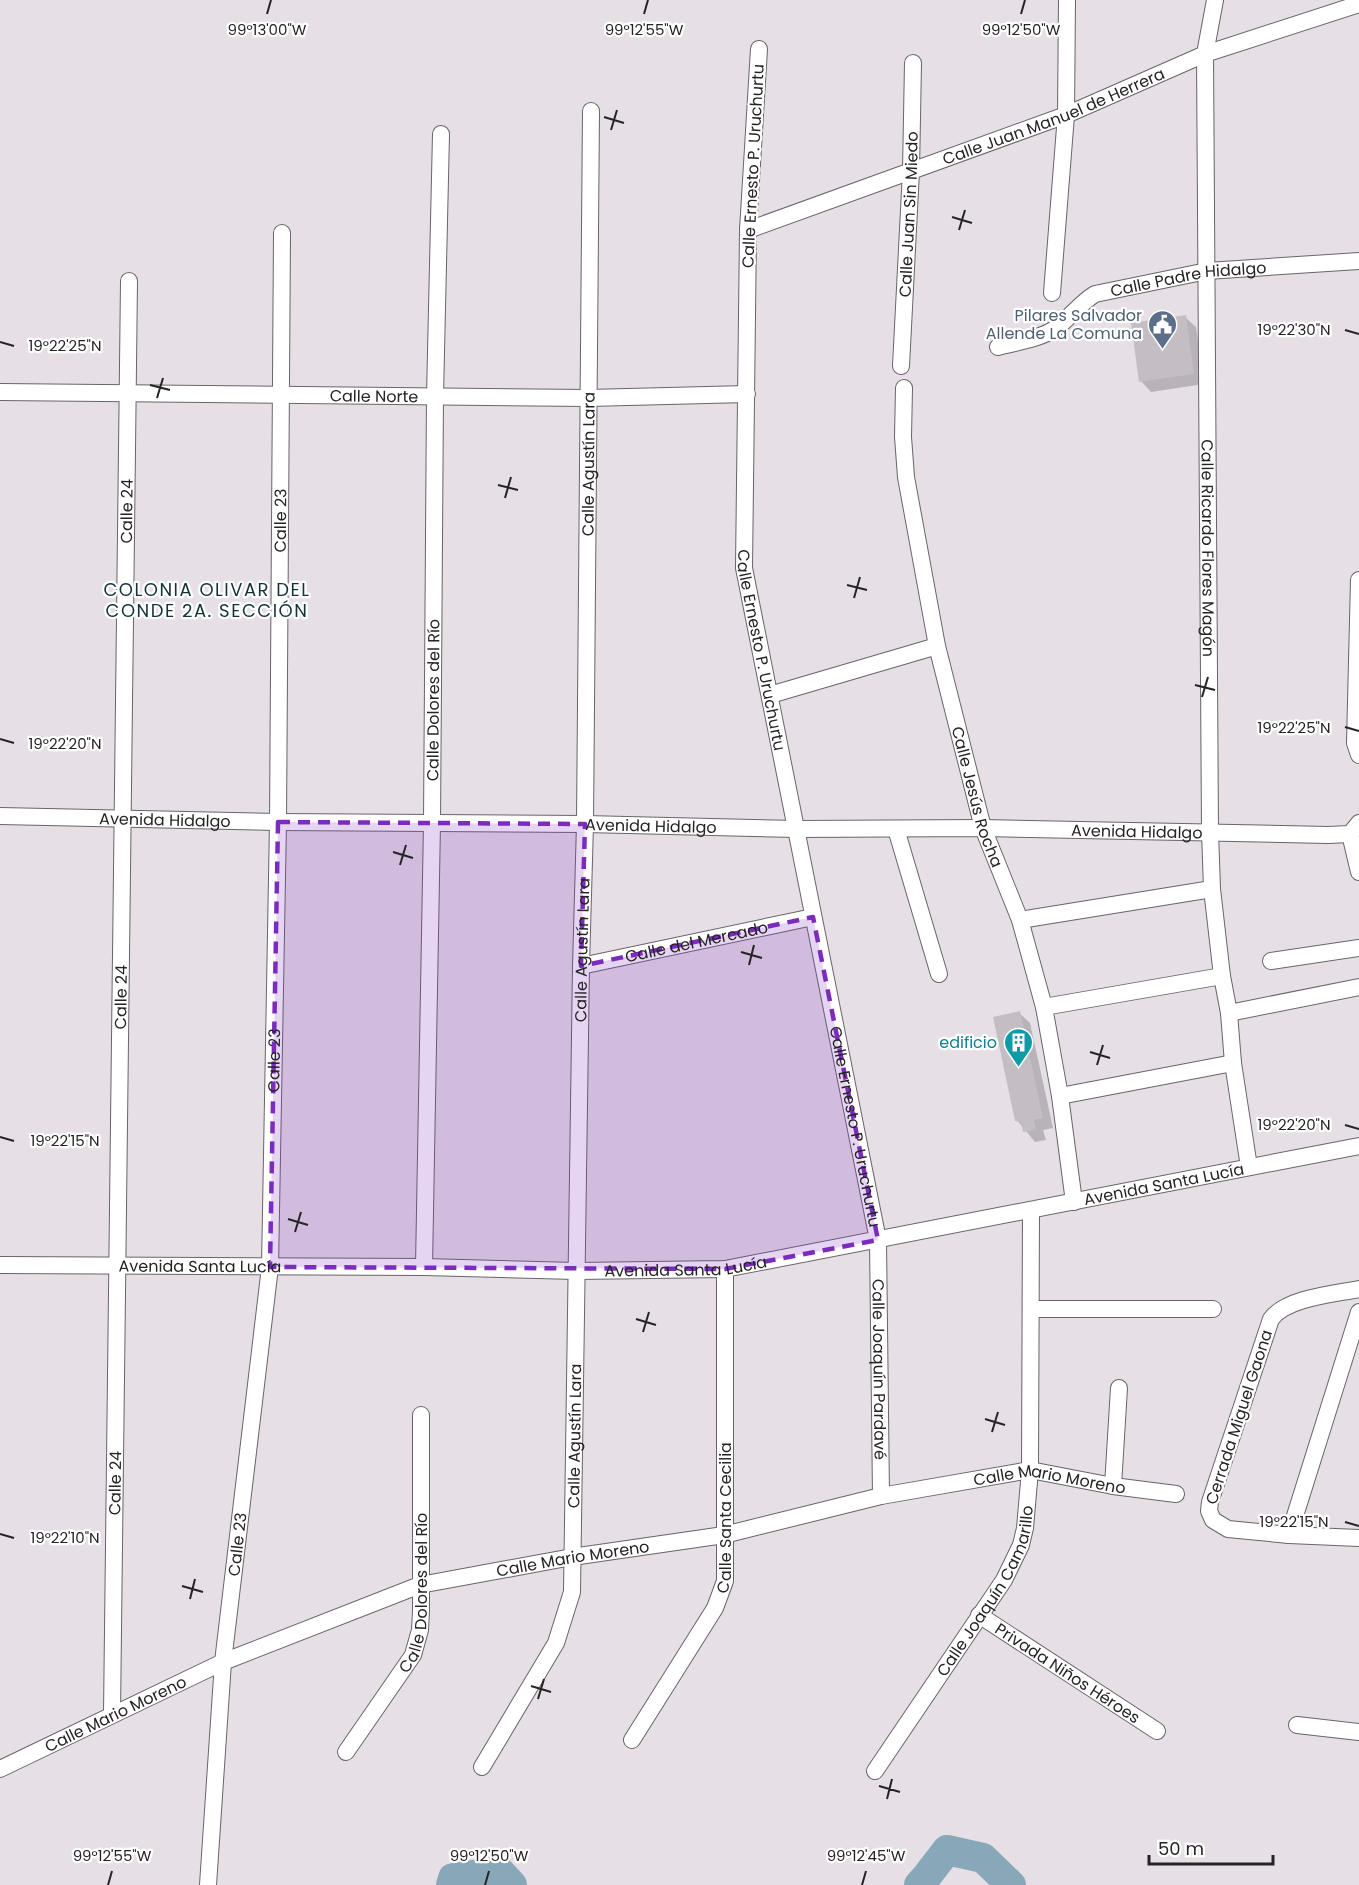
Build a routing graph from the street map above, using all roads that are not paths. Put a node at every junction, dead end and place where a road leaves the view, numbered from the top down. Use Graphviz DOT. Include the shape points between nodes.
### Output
graph roads {
  1 [pos="1067,0"];
  2 [pos="1215,0"];
  3 [pos="1359,4"];
  4 [pos="759,50"];
  5 [pos="1205,54"];
  6 [pos="913,63"];
  7 [pos="591,111"];
  8 [pos="1066,115"];
  9 [pos="441,134"];
  10 [pos="911,171"];
  11 [pos="748,230"];
  12 [pos="282,233"];
  13 [pos="1359,261"];
  14 [pos="1208,271"];
  15 [pos="129,281"];
  16 [pos="1052,293"];
  17 [pos="998,347"];
  18 [pos="901,366"];
  19 [pos="904,388"];
  20 [pos="0,392"];
  21 [pos="126,393"];
  22 [pos="280,394"];
  23 [pos="747,394"];
  24 [pos="435,396"];
  25 [pos="588,398"];
  26 [pos="1359,580"];
  27 [pos="937,646"];
  28 [pos="770,695"];
  29 [pos="1359,755"];
  30 [pos="0,816"];
  31 [pos="122,820"];
  32 [pos="278,822"];
  33 [pos="432,823"];
  34 [pos="585,824"];
  35 [pos="983,828"];
  36 [pos="797,829"];
  37 [pos="896,829"];
  38 [pos="1354,829"];
  39 [pos="1210,831"];
  40 [pos="1359,872"];
  41 [pos="1212,889"];
  42 [pos="813,916"];
  43 [pos="1020,920"];
  44 [pos="1359,948"];
  45 [pos="1271,961"];
  46 [pos="581,966"];
  47 [pos="939,974"];
  48 [pos="1222,976"];
  49 [pos="1359,987"];
  50 [pos="1044,1007"];
  51 [pos="1229,1013"];
  52 [pos="1233,1063"];
  53 [pos="1060,1096"];
  54 [pos="1359,1146"];
  55 [pos="1249,1167"];
  56 [pos="1074,1202"];
  57 [pos="1031,1210"];
  58 [pos="878,1240"];
  59 [pos="0,1265"];
  60 [pos="117,1265"];
  61 [pos="270,1267"];
  62 [pos="424,1267"];
  63 [pos="725,1269"];
  64 [pos="576,1271"];
  65 [pos="1359,1289"];
  66 [pos="1032,1309"];
  67 [pos="1213,1310"];
  68 [pos="1359,1312"];
  69 [pos="1119,1388"];
  70 [pos="421,1415"];
  71 [pos="1030,1470"];
  72 [pos="1113,1486"];
  73 [pos="1176,1494"];
  74 [pos="881,1496"];
  75 [pos="724,1535"];
  76 [pos="1289,1535"];
  77 [pos="1359,1538"];
  78 [pos="573,1557"];
  79 [pos="420,1585"];
  80 [pos="979,1615"];
  81 [pos="223,1662"];
  82 [pos="112,1714"];
  83 [pos="1297,1725"];
  84 [pos="1157,1731"];
  85 [pos="1359,1732"];
  86 [pos="632,1740"];
  87 [pos="346,1752"];
  88 [pos="483,1767"];
  89 [pos="0,1769"];
  90 [pos="876,1772"];
  91 [pos="208,1885"];
  1 -- 8 [label="street"];
  2 -- 5 [label="street, Calle Ricardo Flores Magón"];
  3 -- 5 [label="street, Calle Juan Manuel de Herrera"];
  4 -- 11 [label="street, Calle Ernesto P. Uruchurtu"];
  5 -- 8 [label="street, Calle Juan Manuel de Herrera"];
  5 -- 14 [label="street, Calle Ricardo Flores Magón"];
  6 -- 10 [label="street, Calle Juan Sin Miedo"];
  7 -- 25 [label="street, Calle Agustín Lara"];
  8 -- 10 [label="street, Calle Juan Manuel de Herrera"];
  8 -- 16 [label="street"];
  9 -- 24 [label="street, Calle Dolores del Río"];
  10 -- 11 [label="street, Calle Juan Manuel de Herrera"];
  10 -- 18 [label="street, Calle Juan Sin Miedo"];
  11 -- 23 [label="street, Calle Ernesto P. Uruchurtu"];
  12 -- 22 [label="street, Calle 23"];
  13 -- 14 [label="street, Calle Padre Hidalgo"];
  14 -- 17 [label="street, Calle Padre Hidalgo" via="1095,294 1057,327 1040,336"];
  14 -- 39 [label="street, Calle Ricardo Flores Magón"];
  15 -- 21 [label="street, Calle 24"];
  19 -- 27 [label="street, Calle Jesús Rocha" via="906,477"];
  20 -- 21 [label="street, Calle Norte"];
  21 -- 22 [label="street, Calle Norte"];
  21 -- 31 [label="street, Calle 24"];
  22 -- 24 [label="street, Calle Norte"];
  22 -- 32 [label="street, Calle 23"];
  23 -- 25 [label="street, Calle Norte"];
  23 -- 28 [label="street, Calle Ernesto P. Uruchurtu" via="744,568"];
  24 -- 25 [label="street, Calle Norte"];
  24 -- 33 [label="street, Calle Dolores del Río"];
  25 -- 34 [label="street, Calle Agustín Lara"];
  26 -- 29 [label="street"];
  27 -- 28 [label="street"];
  27 -- 35 [label="street, Calle Jesús Rocha"];
  28 -- 36 [label="street, Calle Ernesto P. Uruchurtu"];
  30 -- 31 [label="street, Avenida Hidalgo"];
  31 -- 32 [label="street, Avenida Hidalgo"];
  31 -- 60 [label="street, Calle 24"];
  32 -- 33 [label="street, Avenida Hidalgo"];
  32 -- 61 [label="street, Calle 23"];
  33 -- 34 [label="street, Avenida Hidalgo"];
  33 -- 62 [label="street, Calle Dolores del Río"];
  34 -- 36 [label="street, Avenida Hidalgo"];
  34 -- 46 [label="street, Calle Agustín Lara"];
  35 -- 37 [label="street, Avenida Hidalgo"];
  35 -- 39 [label="street, Avenida Hidalgo"];
  35 -- 43 [label="street, Calle Jesús Rocha"];
  36 -- 37 [label="street, Avenida Hidalgo"];
  36 -- 42 [label="street, Calle Ernesto P. Uruchurtu"];
  37 -- 47 [label="street"];
  38 -- 39 [label="street, Avenida Hidalgo" via="1301,834"];
  38 -- 40 [label="street"];
  39 -- 41 [label="street, Calle Ricardo Flores Magón"];
  41 -- 43 [label="street"];
  41 -- 48 [label="street, Calle Ricardo Flores Magón"];
  42 -- 46 [label="street, Calle del Mercado"];
  42 -- 58 [label="street, Calle Ernesto P. Uruchurtu"];
  43 -- 50 [label="street, Calle Jesús Rocha"];
  44 -- 45 [label="street"];
  46 -- 64 [label="street, Calle Agustín Lara"];
  48 -- 50 [label="street"];
  48 -- 51 [label="street, Calle Ricardo Flores Magón"];
  49 -- 51 [label="street"];
  50 -- 53 [label="street, Calle Jesús Rocha"];
  51 -- 52 [label="street, Calle Ricardo Flores Magón"];
  52 -- 53 [label="street"];
  52 -- 55 [label="street, Calle Ricardo Flores Magón"];
  53 -- 56 [label="street, Calle Jesús Rocha"];
  54 -- 55 [label="street, Avenida Santa Lucía"];
  55 -- 56 [label="street, Avenida Santa Lucía"];
  56 -- 57 [label="street, Avenida Santa Lucía"];
  57 -- 58 [label="street, Avenida Santa Lucía"];
  57 -- 66 [label="street, Calle Joaquín Camarillo"];
  58 -- 63 [label="street, Avenida Santa Lucía"];
  58 -- 74 [label="street, Calle Joaquín Pardavé"];
  59 -- 60 [label="street, Avenida Santa Lucía"];
  60 -- 61 [label="street, Avenida Santa Lucía"];
  60 -- 82 [label="street, Calle 24"];
  61 -- 62 [label="street, Avenida Santa Lucía"];
  61 -- 81 [label="street, Calle 23"];
  62 -- 64 [label="street, Avenida Santa Lucía"];
  63 -- 64 [label="street, Avenida Santa Lucía"];
  63 -- 75 [label="street, Calle Santa Cecilia"];
  64 -- 78 [label="street, Calle Agustín Lara"];
  65 -- 76 [label="street, Cerrada Miguel Gaona" via="1289,1305 1276,1313 1267,1328 1210,1502 1212,1520 1228,1529"];
  66 -- 67 [label="street"];
  66 -- 71 [label="street, Calle Joaquín Camarillo"];
  68 -- 76 [label="street"];
  69 -- 72 [label="street"];
  70 -- 79 [label="street, Calle Dolores del Río"];
  71 -- 72 [label="street, Calle Mario Moreno"];
  71 -- 74 [label="street, Calle Mario Moreno"];
  71 -- 80 [label="street, Calle Joaquín Camarillo" via="1021,1545 1004,1580"];
  72 -- 73 [label="street, Calle Mario Moreno"];
  74 -- 75 [label="street, Calle Mario Moreno"];
  75 -- 78 [label="street, Calle Mario Moreno"];
  75 -- 86 [label="street, Calle Santa Cecilia" via="725,1581 715,1608"];
  76 -- 77 [label="street"];
  78 -- 79 [label="street, Calle Mario Moreno"];
  78 -- 88 [label="street, Calle Agustín Lara" via="572,1592 556,1642"];
  79 -- 81 [label="street, Calle Mario Moreno"];
  79 -- 87 [label="street, Calle Dolores del Río" via="420,1630 412,1655"];
  80 -- 84 [label="street, Privada Niños Héroes"];
  80 -- 90 [label="street, Calle Joaquín Camarillo"];
  81 -- 82 [label="street, Calle Mario Moreno"];
  81 -- 91 [label="street, Calle 23"];
  82 -- 89 [label="street, Calle Mario Moreno"];
  83 -- 85 [label="street"];
}
